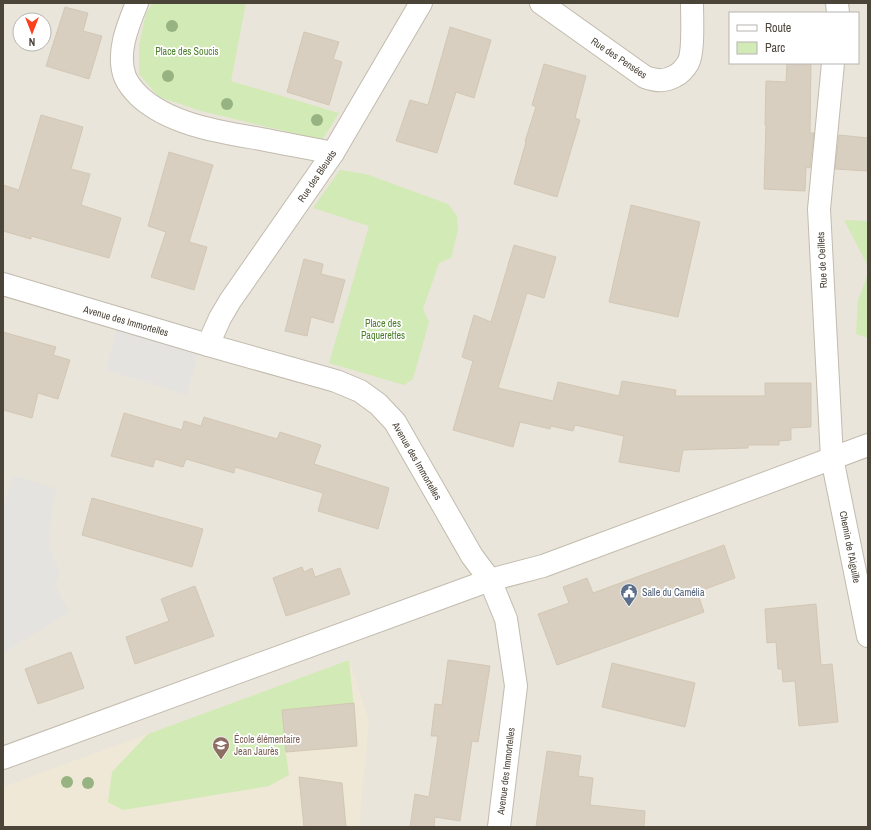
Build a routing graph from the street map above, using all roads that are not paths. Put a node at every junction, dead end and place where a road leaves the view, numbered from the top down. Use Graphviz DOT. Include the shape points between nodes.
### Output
graph roads {
  1 [pos="136,3"];
  2 [pos="421,3"];
  3 [pos="541,3"];
  4 [pos="692,3"];
  5 [pos="833,64"];
  6 [pos="333,152"];
  7 [pos="3,284"];
  8 [pos="208,345"];
  9 [pos="868,445"];
  10 [pos="832,458"];
  11 [pos="490,580"];
  12 [pos="868,636"];
  13 [pos="3,758"];
  14 [pos="499,827"];
  1 -- 6 [label="street" via="124,41 122,62 125,77 133,90 146,102 163,113 211,130"];
  2 -- 6 [label="street, Rue des Bleuets"];
  3 -- 4 [label="street, Rue des Pensées" via="645,77 656,81 670,79 680,73 689,62"];
  5 -- 10 [label="street, Rue de Oeillets" via="819,209"];
  6 -- 8 [label="street, Rue des Bleuets" via="230,301"];
  7 -- 8 [label="street, Avenue des Immortelles"];
  8 -- 11 [label="street, Avenue des Immortelles" via="336,380 360,391 378,404 395,422 472,556"];
  9 -- 10 [label="street"];
  10 -- 11 [label="street" via="543,566"];
  10 -- 12 [label="street, Chemin de l'Aiguille"];
  11 -- 13 [label="street"];
  11 -- 14 [label="street, Avenue des Immortelles" via="506,619 516,686"];
}
